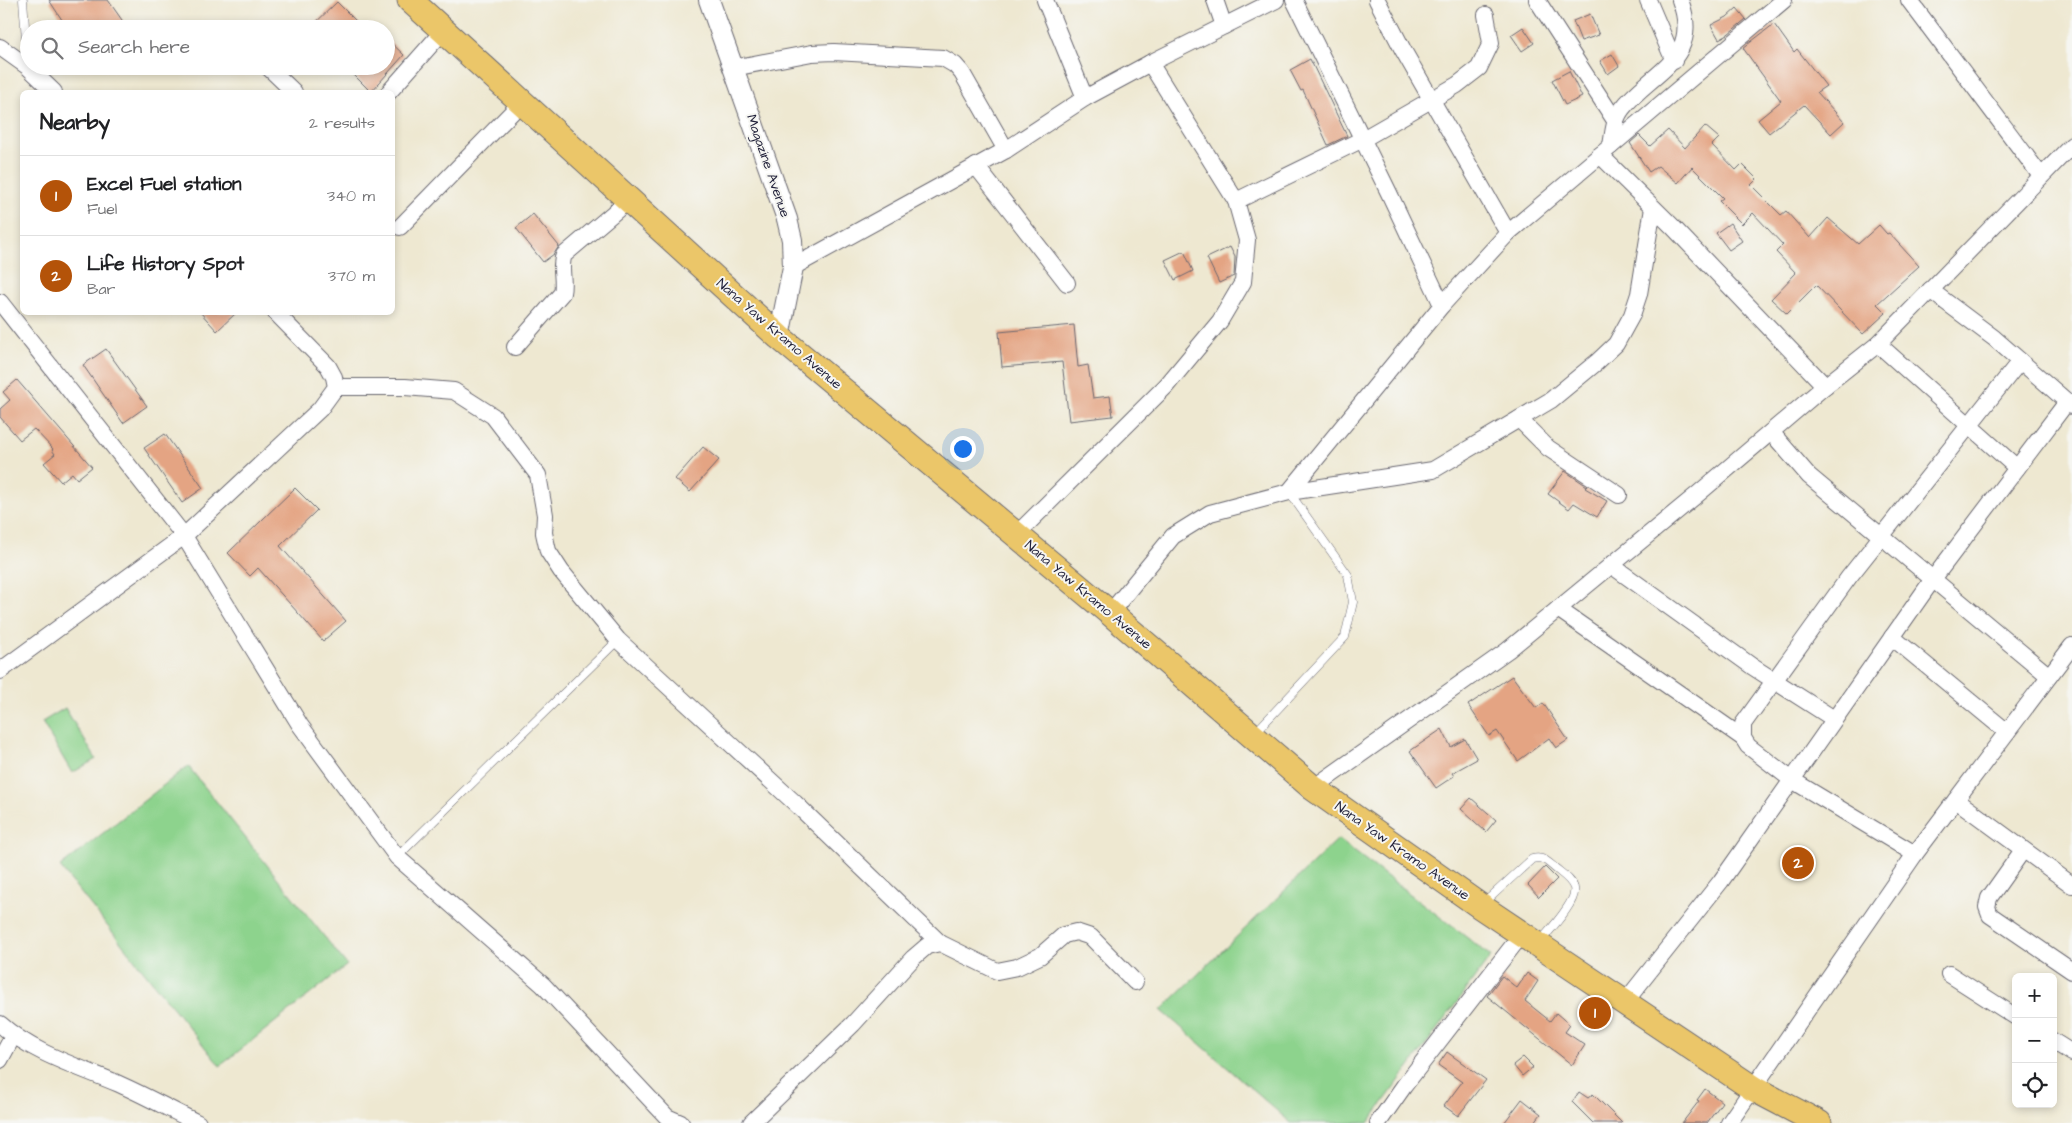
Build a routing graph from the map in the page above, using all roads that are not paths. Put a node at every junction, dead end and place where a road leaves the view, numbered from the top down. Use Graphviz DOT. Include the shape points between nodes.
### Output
graph roads {
  1 [pos="23,0"];
  2 [pos="709,0"];
  3 [pos="1045,0"];
  4 [pos="1215,0"];
  5 [pos="1276,0"];
  6 [pos="1294,0"];
  7 [pos="1377,0"];
  8 [pos="1538,0"];
  9 [pos="1648,0"];
  10 [pos="1680,0"];
  11 [pos="1784,0"];
  12 [pos="1909,0"];
  13 [pos="415,2"];
  14 [pos="1486,15"];
  15 [pos="24,20"];
  16 [pos="1224,26"];
  17 [pos="443,31"];
  18 [pos="0,48"];
  19 [pos="1674,61"];
  20 [pos="20,62"];
  21 [pos="1150,63"];
  22 [pos="733,68"];
  23 [pos="36,75"];
  24 [pos="276,75"];
  25 [pos="52,90"];
  26 [pos="292,90"];
  27 [pos="391,90"];
  28 [pos="1085,98"];
  29 [pos="1432,100"];
  30 [pos="522,102"];
  31 [pos="1616,122"];
  32 [pos="1363,139"];
  33 [pos="2072,145"];
  34 [pos="1006,150"];
  35 [pos="1606,151"];
  36 [pos="976,166"];
  37 [pos="2042,176"];
  38 [pos="630,199"];
  39 [pos="1236,201"];
  40 [pos="1653,208"];
  41 [pos="400,227"];
  42 [pos="1508,233"];
  43 [pos="794,267"];
  44 [pos="1067,283"];
  45 [pos="1930,290"];
  46 [pos="0,302"];
  47 [pos="1442,305"];
  48 [pos="278,315"];
  49 [pos="779,336"];
  50 [pos="1878,344"];
  51 [pos="515,347"];
  52 [pos="2020,362"];
  53 [pos="1825,386"];
  54 [pos="336,387"];
  55 [pos="2069,404"];
  56 [pos="1520,419"];
  57 [pos="1970,425"];
  58 [pos="1771,432"];
  59 [pos="2017,468"];
  60 [pos="1289,492"];
  61 [pos="1619,495"];
  62 [pos="1016,535"];
  63 [pos="1882,535"];
  64 [pos="184,536"];
  65 [pos="1611,565"];
  66 [pos="1933,579"];
  67 [pos="1558,609"];
  68 [pos="1110,614"];
  69 [pos="1892,637"];
  70 [pos="618,640"];
  71 [pos="2072,646"];
  72 [pos="0,671"];
  73 [pos="2050,676"];
  74 [pos="1776,681"];
  75 [pos="1834,719"];
  76 [pos="2007,732"];
  77 [pos="1253,735"];
  78 [pos="1743,738"];
  79 [pos="1792,780"];
  80 [pos="1313,788"];
  81 [pos="1956,800"];
  82 [pos="2023,850"];
  83 [pos="1916,854"];
  84 [pos="397,858"];
  85 [pos="2072,885"];
  86 [pos="1480,906"];
  87 [pos="1530,939"];
  88 [pos="940,943"];
  89 [pos="2072,971"];
  90 [pos="1949,974"];
  91 [pos="1135,982"];
  92 [pos="1625,1002"];
  93 [pos="2012,1014"];
  94 [pos="0,1024"];
  95 [pos="13,1036"];
  96 [pos="2057,1044"];
  97 [pos="2072,1053"];
  98 [pos="0,1060"];
  99 [pos="1754,1089"];
  100 [pos="198,1123"];
  101 [pos="681,1123"];
  102 [pos="751,1123"];
  103 [pos="1378,1123"];
  104 [pos="1729,1123"];
  105 [pos="1818,1123"];
  1 -- 15 [label="lane"];
  2 -- 22 [label="street, Magazine Avenue"];
  3 -- 28 [label="street"];
  4 -- 16 [label="street"];
  5 -- 16 [label="street"];
  6 -- 32 [label="street"];
  7 -- 29 [label="street"];
  8 -- 31 [label="street"];
  9 -- 19 [label="street"];
  10 -- 19 [label="street" via="1685,37"];
  11 -- 35 [label="street"];
  12 -- 37 [label="street"];
  13 -- 17 [label="main road, Nana Yaw Kramo Avenue"];
  14 -- 29 [label="street" via="1490,43 1479,68"];
  16 -- 21 [label="street"];
  17 -- 27 [label="street"];
  17 -- 30 [label="main road, Nana Yaw Kramo Avenue"];
  18 -- 20 [label="street"];
  19 -- 31 [label="street" via="1622,109"];
  21 -- 28 [label="street"];
  21 -- 39 [label="street"];
  22 -- 34 [label="street" via="796,55 834,52 943,58 962,74"];
  22 -- 43 [label="street, Magazine Avenue" via="787,219"];
  23 -- 25 [label="street"];
  24 -- 26 [label="street"];
  28 -- 34 [label="street"];
  29 -- 32 [label="street"];
  29 -- 42 [label="street"];
  30 -- 38 [label="main road, Nana Yaw Kramo Avenue"];
  30 -- 41 [label="street"];
  31 -- 35 [label="street"];
  32 -- 39 [label="street"];
  32 -- 47 [label="street"];
  33 -- 37 [label="street"];
  34 -- 36 [label="street"];
  35 -- 40 [label="street"];
  35 -- 42 [label="street"];
  36 -- 43 [label="street"];
  36 -- 44 [label="street"];
  37 -- 45 [label="street"];
  38 -- 49 [label="main road, Nana Yaw Kramo Avenue"];
  38 -- 51 [label="street" via="564,255 561,261 562,293"];
  39 -- 62 [label="street" via="1247,240 1243,282 1220,321 1166,386"];
  40 -- 53 [label="street"];
  40 -- 56 [label="street" via="1639,294 1616,344 1551,400"];
  42 -- 47 [label="street"];
  43 -- 49 [label="street, Magazine Avenue"];
  45 -- 50 [label="street"];
  45 -- 52 [label="street"];
  46 -- 64 [label="street"];
  47 -- 60 [label="street"];
  48 -- 54 [label="street" via="328,366"];
  49 -- 62 [label="main road, Nana Yaw Kramo Avenue"];
  50 -- 53 [label="street"];
  50 -- 57 [label="street"];
  52 -- 55 [label="street"];
  52 -- 57 [label="street"];
  53 -- 58 [label="street"];
  54 -- 64 [label="street" via="320,410"];
  54 -- 70 [label="street" via="454,391 494,416 538,475 548,551 560,571"];
  55 -- 59 [label="street"];
  56 -- 60 [label="street" via="1433,470"];
  56 -- 61 [label="street" via="1548,448"];
  57 -- 59 [label="street"];
  57 -- 63 [label="street"];
  58 -- 63 [label="street" via="1809,476"];
  58 -- 65 [label="street"];
  59 -- 66 [label="street"];
  60 -- 68 [label="street" via="1210,513 1173,536"];
  60 -- 77 [label="lane" via="1348,575 1353,602 1345,637"];
  62 -- 68 [label="main road, Nana Yaw Kramo Avenue"];
  63 -- 66 [label="street"];
  63 -- 74 [label="street"];
  64 -- 72 [label="street"];
  64 -- 84 [label="street" via="300,725"];
  65 -- 67 [label="street"];
  65 -- 74 [label="street"];
  66 -- 69 [label="street"];
  66 -- 73 [label="street"];
  67 -- 78 [label="street"];
  67 -- 80 [label="street" via="1508,650"];
  68 -- 77 [label="main road, Nana Yaw Kramo Avenue"];
  69 -- 75 [label="street"];
  69 -- 76 [label="street"];
  70 -- 84 [label="lane"];
  70 -- 88 [label="street"];
  71 -- 73 [label="street"];
  73 -- 76 [label="street"];
  74 -- 75 [label="street"];
  74 -- 78 [label="street" via="1744,724"];
  75 -- 79 [label="street"];
  76 -- 81 [label="street"];
  77 -- 80 [label="main road, Nana Yaw Kramo Avenue"];
  78 -- 79 [label="street" via="1748,746"];
  79 -- 83 [label="street"];
  79 -- 92 [label="street" via="1721,881"];
  80 -- 86 [label="main road, Nana Yaw Kramo Avenue"];
  81 -- 82 [label="street"];
  81 -- 83 [label="street"];
  82 -- 85 [label="street"];
  82 -- 89 [label="street" via="1989,898 1987,907 1990,915"];
  83 -- 99 [label="street"];
  84 -- 101 [label="street" via="543,985 667,1117"];
  86 -- 87 [label="main road, Nana Yaw Kramo Avenue"];
  86 -- 87 [label="lane" via="1532,860 1544,858 1571,882 1575,890 1573,900"];
  87 -- 92 [label="main road, Nana Yaw Kramo Avenue"];
  87 -- 103 [label="street"];
  88 -- 91 [label="street" via="997,971 1017,967 1040,956 1064,935 1076,932 1091,937"];
  88 -- 102 [label="street" via="926,946 913,958 853,1024"];
  90 -- 93 [label="street"];
  92 -- 99 [label="main road, Nana Yaw Kramo Avenue"];
  94 -- 95 [label="street"];
  95 -- 98 [label="street"];
  95 -- 100 [label="street" via="138,1092"];
  96 -- 97 [label="street"];
  99 -- 104 [label="street"];
  99 -- 105 [label="main road, Nana Yaw Kramo Avenue"];
}
